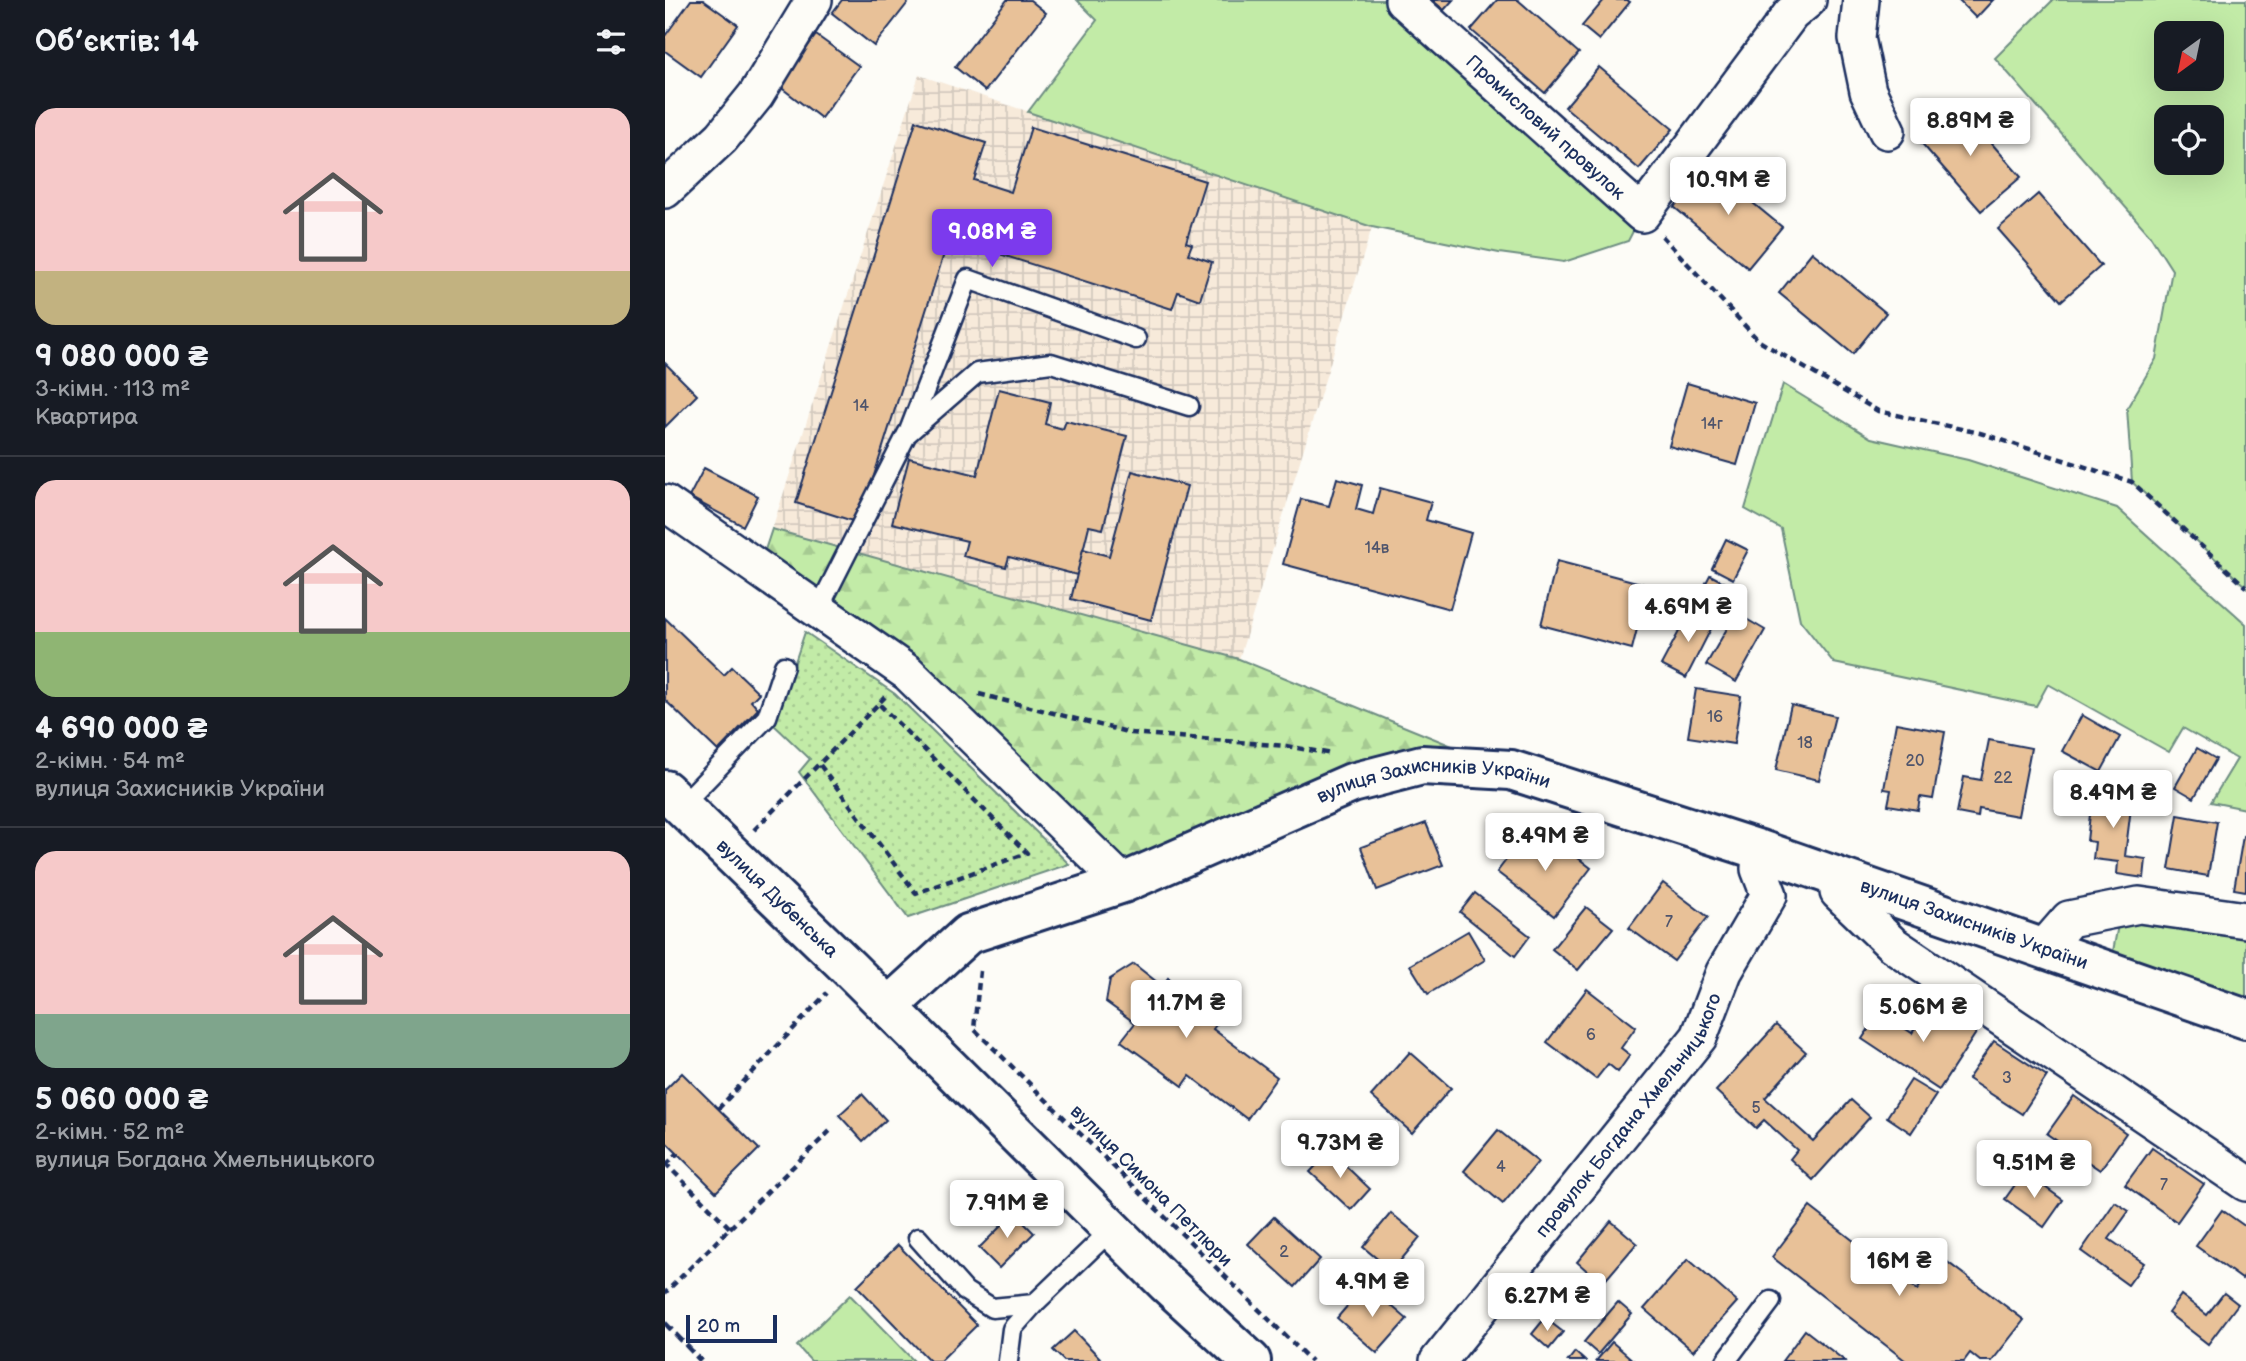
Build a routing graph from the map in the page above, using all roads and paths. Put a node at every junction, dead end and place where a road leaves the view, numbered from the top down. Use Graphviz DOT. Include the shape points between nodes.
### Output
graph roads {
  1 [pos="814,0"];
  2 [pos="1403,0"];
  3 [pos="1808,0"];
  4 [pos="1861,0"];
  5 [pos="1887,131"];
  6 [pos="665,190"];
  7 [pos="1642,214"];
  8 [pos="1136,339"];
  9 [pos="1189,406"];
  10 [pos="907,434"];
  11 [pos="665,502"];
  12 [pos="2246,587"];
  13 [pos="818,610"];
  14 [pos="784,666"];
  15 [pos="908,673"];
  16 [pos="969,691"];
  17 [pos="879,704"];
  18 [pos="1340,756"];
  19 [pos="820,765"];
  20 [pos="673,798"];
  21 [pos="1760,850"];
  22 [pos="729,853"];
  23 [pos="1837,877"];
  24 [pos="1123,883"];
  25 [pos="2246,920"];
  26 [pos="2043,949"];
  27 [pos="981,964"];
  28 [pos="849,969"];
  29 [pos="888,1007"];
  30 [pos="2246,1019"];
  31 [pos="718,1109"];
  32 [pos="832,1128"];
  33 [pos="678,1153"];
  34 [pos="666,1165"];
  35 [pos="2246,1183"];
  36 [pos="730,1228"];
  37 [pos="1112,1229"];
  38 [pos="918,1238"];
  39 [pos="665,1293"];
  40 [pos="1771,1301"];
  41 [pos="1034,1304"];
  42 [pos="1008,1361"];
  43 [pos="1251,1361"];
  44 [pos="1311,1361"];
  45 [pos="1438,1361"];
  46 [pos="1727,1361"];
  1 -- 6 [label="street" via="755,96 722,137"];
  2 -- 7 [label="street, Промисловий провулок"];
  3 -- 7 [label="street, Промисловий провулок" via="1791,15"];
  4 -- 5 [label="street" via="1857,38 1868,91"];
  7 -- 12 [label="path" via="1759,341 1878,411 1980,433 2131,482"];
  8 -- 10 [label="lane" via="968,279"];
  9 -- 10 [label="lane" via="1051,363 977,373"];
  10 -- 13 [label="lane"];
  11 -- 13 [label="street"];
  13 -- 15 [label="street"];
  14 -- 20 [label="lane" via="767,718"];
  15 -- 17 [label="path"];
  15 -- 24 [label="street"];
  16 -- 18 [label="path" via="1131,733 1286,746"];
  17 -- 19 [label="path"];
  17 -- 19 [label="path" via="1027,853 916,893"];
  19 -- 22 [label="path"];
  20 -- 22 [label="main road, вулиця Дубенська"];
  21 -- 23 [label="main road, вулиця Захисників України"];
  21 -- 24 [label="main road, вулиця Захисників України" via="1511,770 1422,765 1352,783"];
  21 -- 45 [label="street, провулок Богдана Хмельницького" via="1759,869 1769,895 1724,972 1699,1037"];
  22 -- 28 [label="main road, вулиця Дубенська"];
  23 -- 26 [label="main road, вулиця Захисників України"];
  23 -- 35 [label="street" via="1837,892 1892,944"];
  24 -- 29 [label="main road, вулиця Захисників України" via="968,934"];
  25 -- 26 [label="street" via="2139,905 2069,919"];
  26 -- 30 [label="main road, вулиця Захисників України"];
  27 -- 44 [label="path, вулиця Симона Петлюри" via="974,1029"];
  28 -- 29 [label="main road, вулиця Дубенська"];
  28 -- 31 [label="path"];
  29 -- 37 [label="main road, вулиця Дубенська"];
  32 -- 36 [label="path"];
  33 -- 34 [label="path"];
  34 -- 36 [label="path"];
  36 -- 39 [label="path"];
  37 -- 41 [label="lane"];
  37 -- 43 [label="main road, вулиця Дубенська"];
  38 -- 41 [label="lane" via="965,1291 992,1308"];
  40 -- 46 [label="lane"];
  41 -- 42 [label="lane" via="1012,1329"];
}
